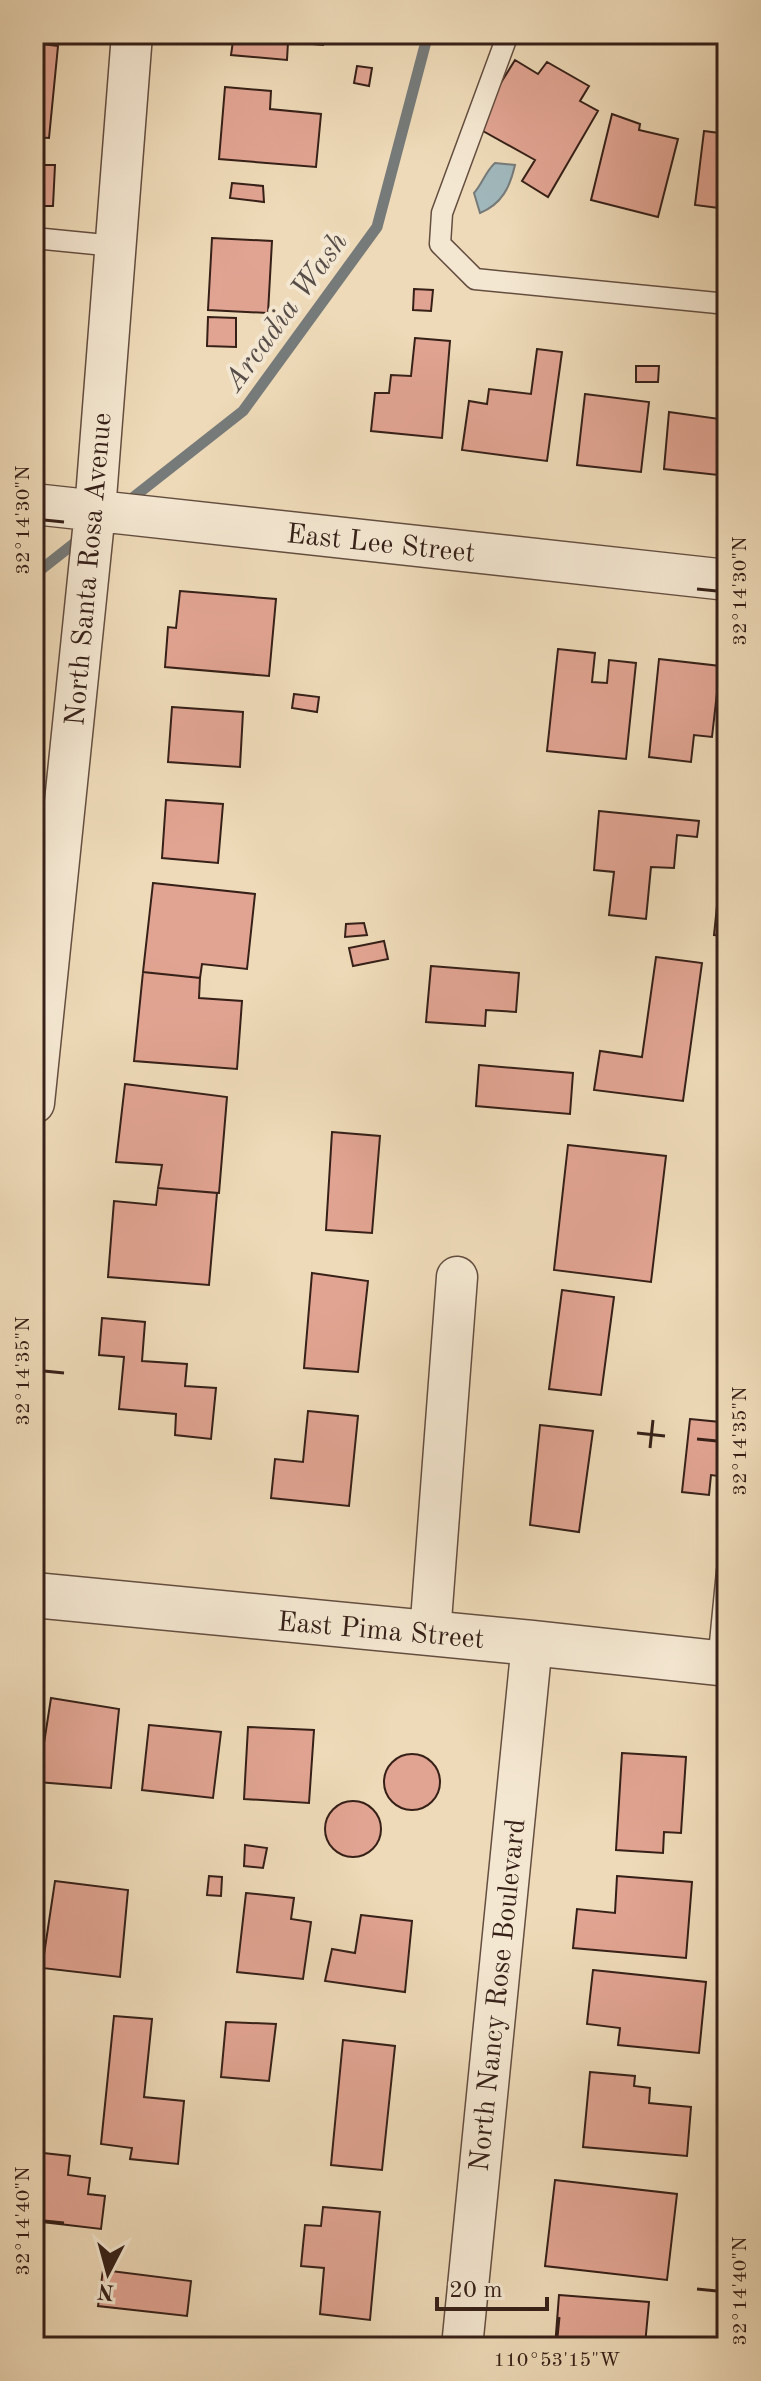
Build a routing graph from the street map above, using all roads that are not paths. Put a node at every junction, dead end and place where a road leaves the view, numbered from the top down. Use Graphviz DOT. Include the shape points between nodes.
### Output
graph roads {
  1 [pos="132,34"];
  2 [pos="508,34"];
  3 [pos="34,238"];
  4 [pos="115,246"];
  5 [pos="727,304"];
  6 [pos="34,504"];
  7 [pos="95,511"];
  8 [pos="727,580"];
  9 [pos="34,1103"];
  10 [pos="457,1277"];
  11 [pos="727,1571"];
  12 [pos="34,1595"];
  13 [pos="430,1634"];
  14 [pos="532,1643"];
  15 [pos="723,1664"];
  16 [pos="462,2347"];
  1 -- 4 [label="street, North Santa Rosa Avenue"];
  2 -- 5 [label="lane" via="442,213 440,244 475,279"];
  3 -- 4 [label="lane"];
  4 -- 7 [label="street, North Santa Rosa Avenue"];
  6 -- 7 [label="street, East Lee Street"];
  7 -- 8 [label="street, East Lee Street"];
  7 -- 9 [label="street, North Santa Rosa Avenue"];
  10 -- 13 [label="street"];
  11 -- 15 [label="lane"];
  12 -- 13 [label="street, East Pima Street"];
  13 -- 14 [label="street, East Pima Street"];
  14 -- 15 [label="street, East Pima Street"];
  14 -- 16 [label="street, North Nancy Rose Boulevard"];
}
